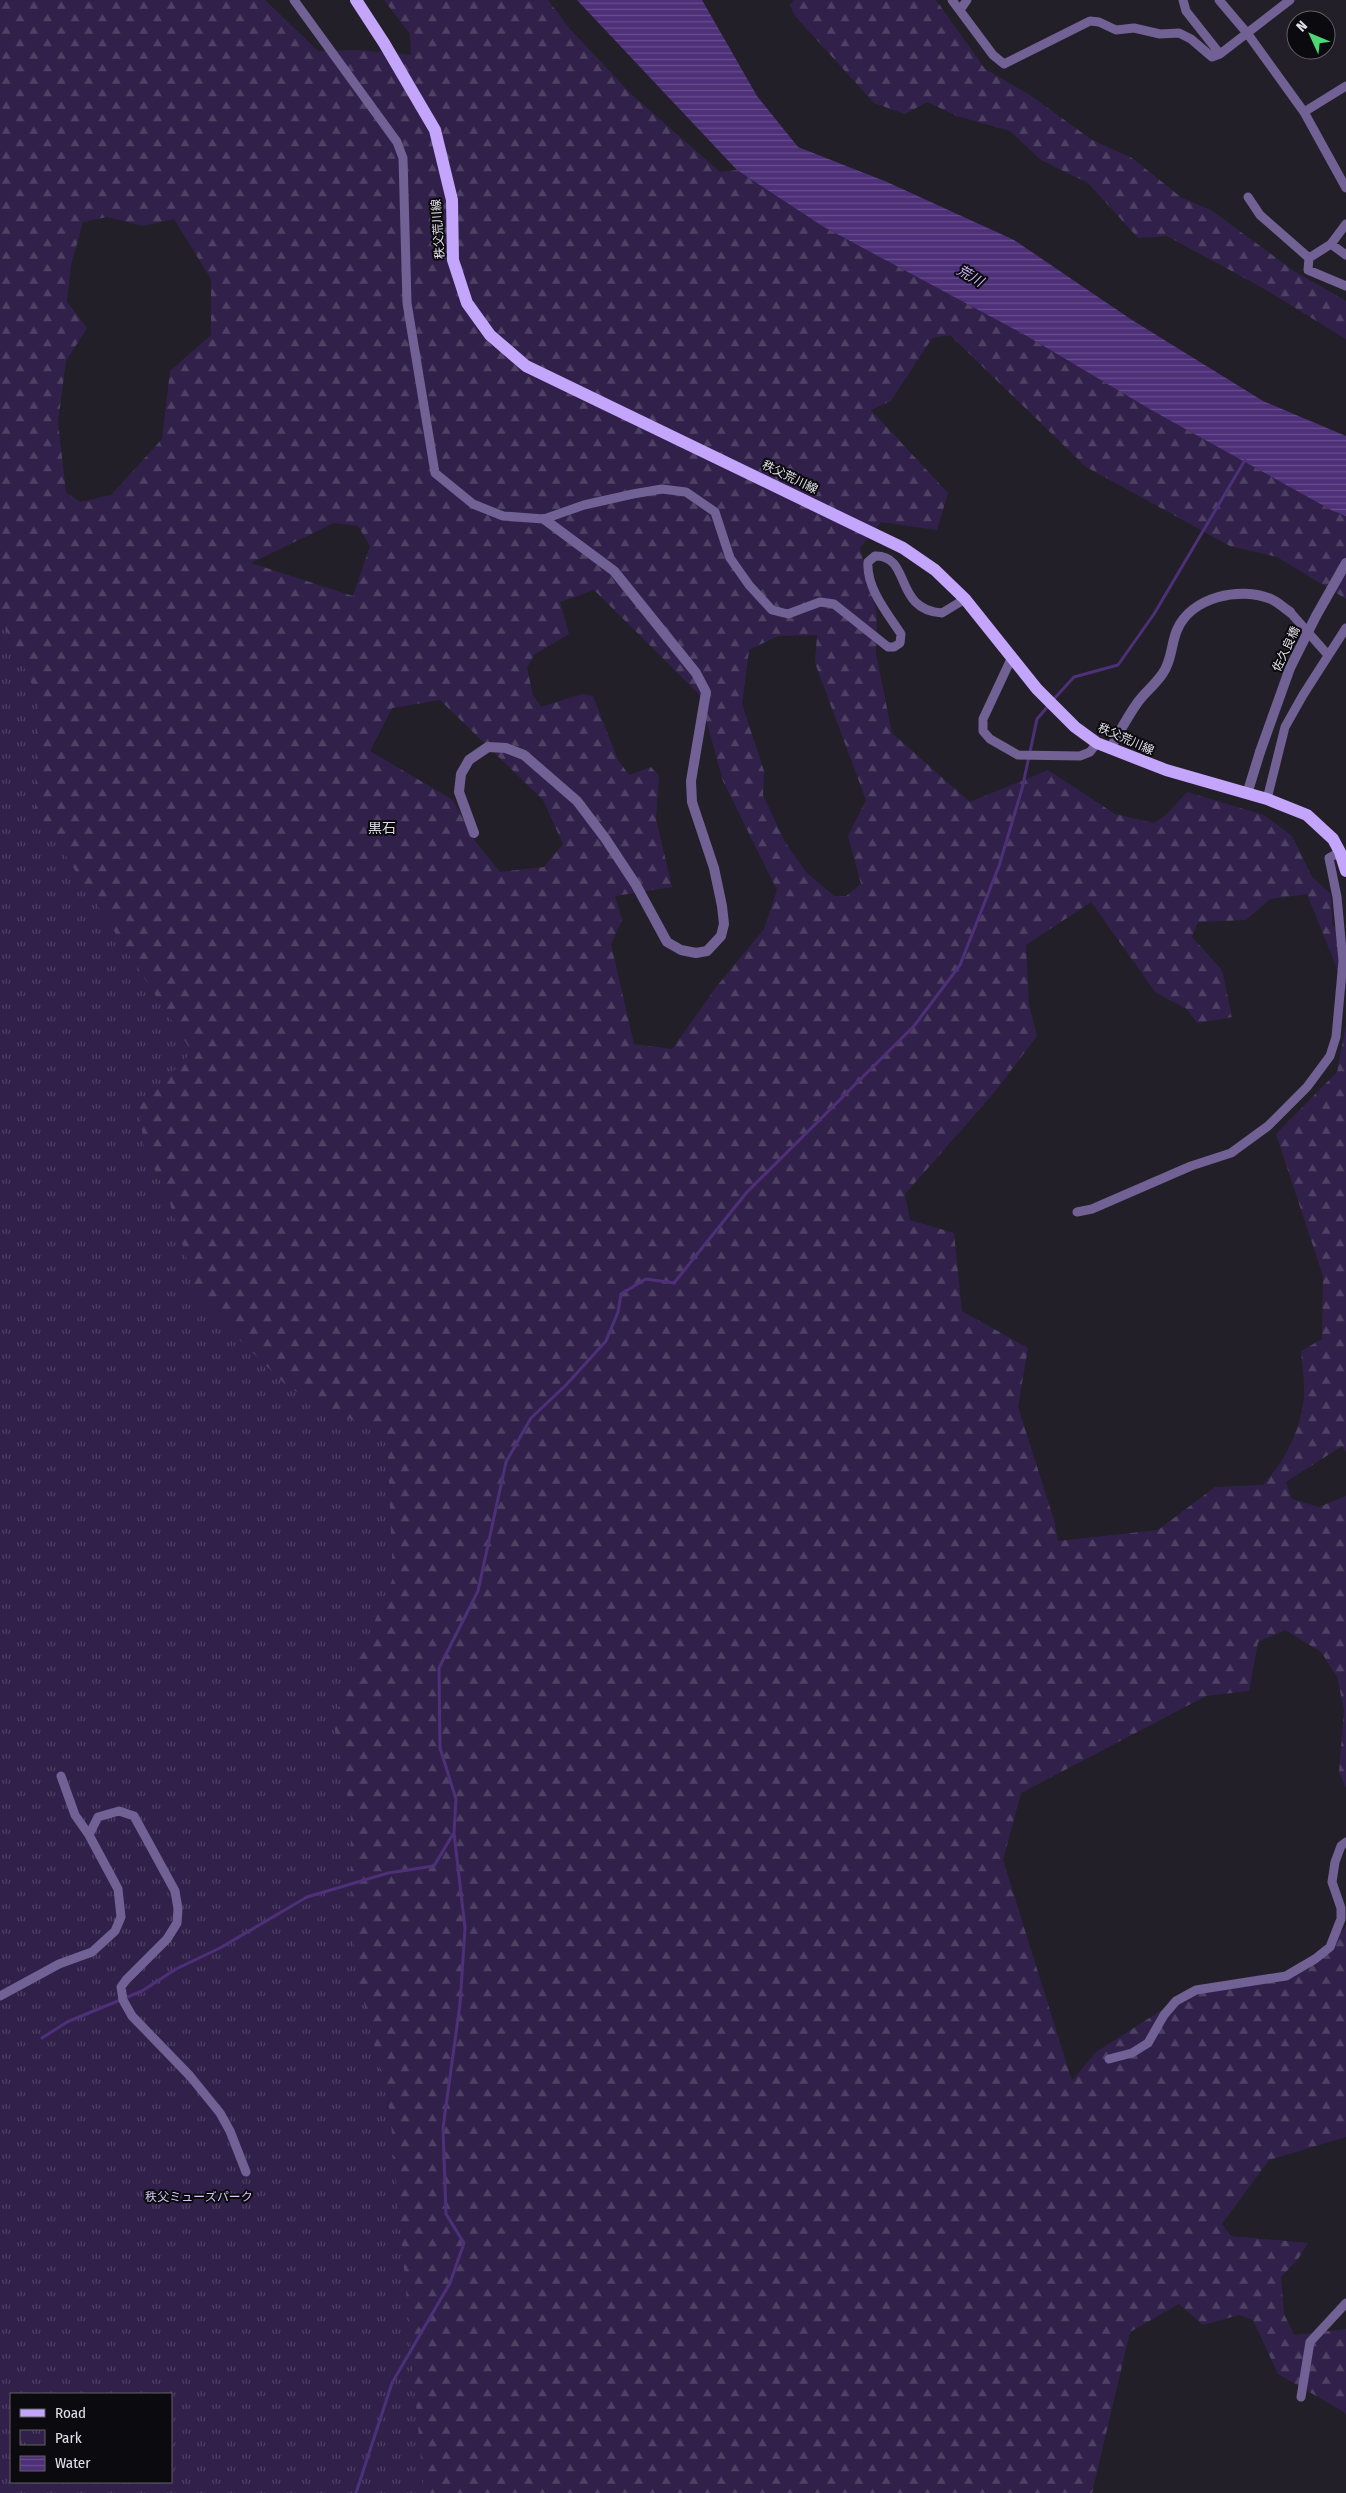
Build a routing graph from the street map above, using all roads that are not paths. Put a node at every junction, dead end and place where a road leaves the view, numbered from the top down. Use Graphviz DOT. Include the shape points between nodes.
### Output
graph roads {
  1 [pos="294,0"];
  2 [pos="356,0"];
  3 [pos="952,0"];
  4 [pos="967,0"];
  5 [pos="1183,0"];
  6 [pos="1219,0"];
  7 [pos="1290,0"];
  8 [pos="960,10"];
  9 [pos="1247,33"];
  10 [pos="1220,54"];
  11 [pos="1346,86"];
  12 [pos="1304,112"];
  13 [pos="1346,188"];
  14 [pos="1248,197"];
  15 [pos="1346,225"];
  16 [pos="1331,244"];
  17 [pos="1346,255"];
  18 [pos="1309,258"];
  19 [pos="1346,286"];
  20 [pos="544,520"];
  21 [pos="1346,563"];
  22 [pos="965,599"];
  23 [pos="1290,612"];
  24 [pos="1346,628"];
  25 [pos="1328,655"];
  26 [pos="1012,657"];
  27 [pos="1097,743"];
  28 [pos="1110,748"];
  29 [pos="1247,794"];
  30 [pos="1267,799"];
  31 [pos="474,833"];
  32 [pos="1340,852"];
  33 [pos="1346,871"];
  34 [pos="1077,1212"];
  35 [pos="60,1776"];
  36 [pos="89,1835"];
  37 [pos="1346,1842"];
  38 [pos="0,1996"];
  39 [pos="1109,2059"];
  40 [pos="246,2172"];
  41 [pos="1346,2303"];
  42 [pos="1301,2398"];
  1 -- 20 [label="street" via="397,142 403,158 407,303 435,473 473,504 503,516"];
  2 -- 22 [label="main road, 秩父荒川線" via="435,130 452,200 453,260 467,303 490,335 526,366 904,548 935,570"];
  3 -- 8 [label="street"];
  4 -- 8 [label="street"];
  5 -- 10 [label="street" via="1186,11"];
  6 -- 9 [label="street"];
  7 -- 9 [label="street"];
  8 -- 10 [label="street" via="993,55 1004,64 1090,21 1116,30 1134,28 1160,34 1179,33 1192,39 1212,58"];
  9 -- 10 [label="street"];
  9 -- 12 [label="street"];
  11 -- 12 [label="street"];
  12 -- 13 [label="street"];
  14 -- 18 [label="street" via="1260,215"];
  15 -- 16 [label="street"];
  16 -- 17 [label="street"];
  16 -- 18 [label="street"];
  18 -- 19 [label="street" via="1308,270"];
  20 -- 22 [label="street" via="584,505 633,494 662,489 686,492 716,512 730,558 772,610 788,614 820,602 834,604 888,647 900,642 901,634 882,604 868,572 868,562 875,556 893,562 914,603 923,610 942,613"];
  20 -- 31 [label="street" via="614,571 696,673 706,692 691,781 692,802 714,868 724,924 721,936 707,951 696,953 681,950 668,942 636,885 577,801 524,755 506,748 488,748 469,760 461,774 460,792"];
  21 -- 29 [label="street, 佐久良橋, bridge" via="1290,668"];
  22 -- 26 [label="main road, 秩父荒川線"];
  23 -- 25 [label="street"];
  23 -- 28 [label="street" via="1270,599 1245,593 1204,603 1186,616 1176,630 1170,660 1162,674 1132,711"];
  24 -- 25 [label="street"];
  25 -- 30 [label="street" via="1285,727"];
  26 -- 27 [label="main road, 秩父荒川線" via="1058,712"];
  26 -- 27 [label="street" via="983,719 984,731 990,740 1018,755 1080,756 1090,752"];
  27 -- 28 [label="main road, 秩父荒川線"];
  28 -- 29 [label="main road, 秩父荒川線" via="1166,770"];
  29 -- 30 [label="main road, 秩父荒川線"];
  30 -- 32 [label="main road, 秩父荒川線" via="1307,815 1322,827"];
  32 -- 33 [label="main road, 秩父荒川線"];
  32 -- 34 [label="street" via="1329,858 1337,898 1343,961 1336,1037 1330,1056 1307,1087 1268,1126 1231,1153 1191,1166 1092,1209"];
  35 -- 36 [label="street" via="75,1815"];
  36 -- 38 [label="street" via="118,1889 122,1912 115,1932 92,1952 59,1964"];
  36 -- 40 [label="street" via="98,1817 119,1811 134,1816 175,1891 177,1923 162,1944 121,1986 123,2000 132,2016 190,2076 220,2113"];
  37 -- 39 [label="street" via="1335,1862 1332,1882 1342,1919 1330,1947 1286,1976 1196,1990 1176,2001 1148,2043 1132,2053"];
  41 -- 42 [label="street" via="1310,2342"];
}
